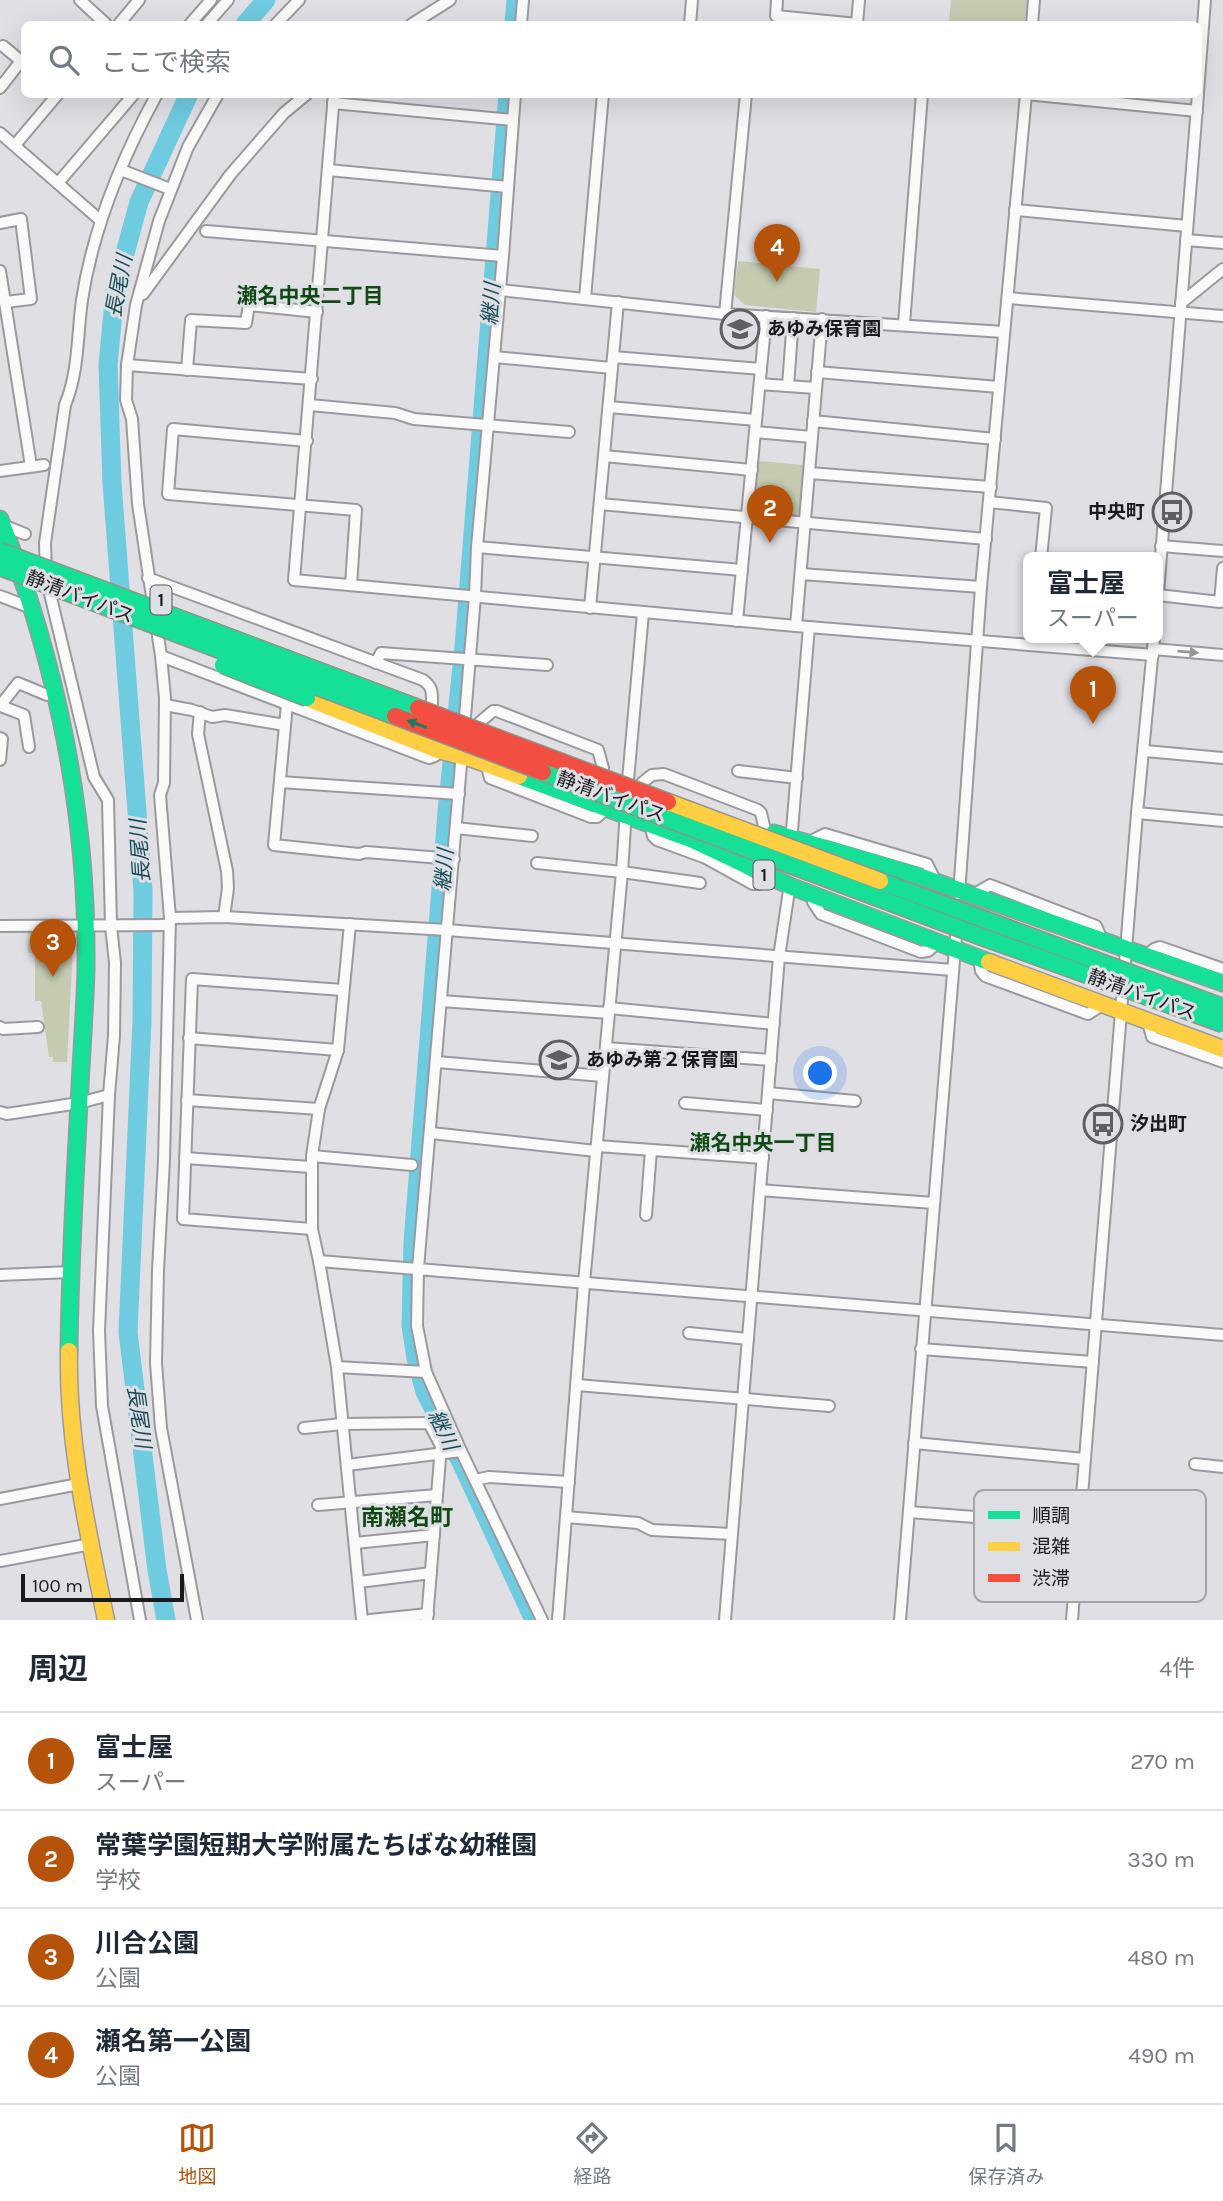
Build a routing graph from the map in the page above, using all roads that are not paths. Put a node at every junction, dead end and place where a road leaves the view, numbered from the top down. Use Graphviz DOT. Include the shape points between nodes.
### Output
graph roads {
  1 [pos="80,0"];
  2 [pos="139,0"];
  3 [pos="211,0"];
  4 [pos="228,0"];
  5 [pos="299,0"];
  6 [pos="450,0"];
  7 [pos="523,0"];
  8 [pos="692,0"];
  9 [pos="777,0"];
  10 [pos="859,0"];
  11 [pos="1034,0"];
  12 [pos="1205,0"];
  13 [pos="103,21"];
  14 [pos="121,21"];
  15 [pos="193,21"];
  16 [pos="210,21"];
  17 [pos="279,21"];
  18 [pos="417,21"];
  19 [pos="521,21"];
  20 [pos="690,21"];
  21 [pos="827,21"];
  22 [pos="857,21"];
  23 [pos="1031,21"];
  24 [pos="1202,40"];
  25 [pos="3,46"];
  26 [pos="0,88"];
  27 [pos="55,98"];
  28 [pos="131,98"];
  29 [pos="155,98"];
  30 [pos="216,98"];
  31 [pos="302,98"];
  32 [pos="515,98"];
  33 [pos="603,98"];
  34 [pos="746,98"];
  35 [pos="922,98"];
  36 [pos="1026,98"];
  37 [pos="1066,98"];
  38 [pos="1198,98"];
  39 [pos="334,99"];
  40 [pos="1197,111"];
  41 [pos="513,120"];
  42 [pos="0,133"];
  43 [pos="15,145"];
  44 [pos="121,170"];
  45 [pos="328,170"];
  46 [pos="58,183"];
  47 [pos="508,187"];
  48 [pos="170,189"];
  49 [pos="1015,210"];
  50 [pos="100,220"];
  51 [pos="0,223"];
  52 [pos="1187,226"];
  53 [pos="206,231"];
  54 [pos="1186,240"];
  55 [pos="323,242"];
  56 [pos="1223,243"];
  57 [pos="503,256"];
  58 [pos="1223,269"];
  59 [pos="1,278"];
  60 [pos="500,290"];
  61 [pos="584,298"];
  62 [pos="1007,298"];
  63 [pos="5,302"];
  64 [pos="618,302"];
  65 [pos="136,305"];
  66 [pos="1180,308"];
  67 [pos="317,312"];
  68 [pos="724,314"];
  69 [pos="766,316"];
  70 [pos="1223,316"];
  71 [pos="793,318"];
  72 [pos="822,319"];
  73 [pos="904,324"];
  74 [pos="1004,332"];
  75 [pos="495,357"];
  76 [pos="612,362"];
  77 [pos="127,365"];
  78 [pos="761,369"];
  79 [pos="187,370"];
  80 [pos="817,372"];
  81 [pos="312,379"];
  82 [pos="760,384"];
  83 [pos="788,386"];
  84 [pos="999,387"];
  85 [pos="816,388"];
  86 [pos="310,405"];
  87 [pos="608,407"];
  88 [pos="813,421"];
  89 [pos="488,425"];
  90 [pos="756,426"];
  91 [pos="569,432"];
  92 [pos="812,437"];
  93 [pos="995,439"];
  94 [pos="306,440"];
  95 [pos="604,456"];
  96 [pos="44,465"];
  97 [pos="31,466"];
  98 [pos="752,470"];
  99 [pos="0,471"];
  100 [pos="809,473"];
  101 [pos="991,487"];
  102 [pos="989,502"];
  103 [pos="300,504"];
  104 [pos="600,505"];
  105 [pos="747,516"];
  106 [pos="805,522"];
  107 [pos="1,527"];
  108 [pos="25,534"];
  109 [pos="986,539"];
  110 [pos="1161,546"];
  111 [pos="477,547"];
  112 [pos="0,551"];
  113 [pos="1223,551"];
  114 [pos="1042,552"];
  115 [pos="1161,552"];
  116 [pos="595,557"];
  117 [pos="0,567"];
  118 [pos="1223,568"];
  119 [pos="742,570"];
  120 [pos="801,574"];
  121 [pos="148,578"];
  122 [pos="0,581"];
  123 [pos="351,585"];
  124 [pos="981,587"];
  125 [pos="1163,595"];
  126 [pos="0,596"];
  127 [pos="475,596"];
  128 [pos="590,608"];
  129 [pos="34,609"];
  130 [pos="643,613"];
  131 [pos="737,621"];
  132 [pos="796,626"];
  133 [pos="809,627"];
  134 [pos="977,640"];
  135 [pos="1023,642"];
  136 [pos="1057,643"];
  137 [pos="1153,647"];
  138 [pos="1223,655"];
  139 [pos="161,656"];
  140 [pos="470,659"];
  141 [pos="376,663"];
  142 [pos="547,666"];
  143 [pos="47,695"];
  144 [pos="287,704"];
  145 [pos="432,704"];
  146 [pos="165,705"];
  147 [pos="0,706"];
  148 [pos="200,712"];
  149 [pos="473,719"];
  150 [pos="285,725"];
  151 [pos="0,738"];
  152 [pos="29,747"];
  153 [pos="438,750"];
  154 [pos="1145,751"];
  155 [pos="462,756"];
  156 [pos="1223,758"];
  157 [pos="0,760"];
  158 [pos="738,771"];
  159 [pos="797,778"];
  160 [pos="635,781"];
  161 [pos="280,782"];
  162 [pos="459,794"];
  163 [pos="1137,813"];
  164 [pos="625,814"];
  165 [pos="658,820"];
  166 [pos="1223,821"];
  167 [pos="456,828"];
  168 [pos="792,830"];
  169 [pos="763,833"];
  170 [pos="532,836"];
  171 [pos="454,859"];
  172 [pos="537,863"];
  173 [pos="622,872"];
  174 [pos="790,882"];
  175 [pos="700,883"];
  176 [pos="966,893"];
  177 [pos="224,917"];
  178 [pos="168,923"];
  179 [pos="350,924"];
  180 [pos="0,926"];
  181 [pos="85,926"];
  182 [pos="112,926"];
  183 [pos="447,930"];
  184 [pos="615,944"];
  185 [pos="955,950"];
  186 [pos="1127,951"];
  187 [pos="779,957"];
  188 [pos="1145,957"];
  189 [pos="1223,969"];
  190 [pos="953,970"];
  191 [pos="1223,983"];
  192 [pos="343,990"];
  193 [pos="1223,993"];
  194 [pos="441,1001"];
  195 [pos="1223,1007"];
  196 [pos="609,1011"];
  197 [pos="1122,1013"];
  198 [pos="1148,1022"];
  199 [pos="774,1024"];
  200 [pos="1223,1024"];
  201 [pos="0,1027"];
  202 [pos="38,1027"];
  203 [pos="1223,1037"];
  204 [pos="189,1038"];
  205 [pos="606,1048"];
  206 [pos="1223,1049"];
  207 [pos="338,1050"];
  208 [pos="771,1060"];
  209 [pos="437,1062"];
  210 [pos="1223,1062"];
  211 [pos="603,1076"];
  212 [pos="768,1093"];
  213 [pos="110,1096"];
  214 [pos="187,1100"];
  215 [pos="855,1101"];
  216 [pos="79,1103"];
  217 [pos="685,1103"];
  218 [pos="319,1109"];
  219 [pos="767,1110"];
  220 [pos="0,1112"];
  221 [pos="431,1133"];
  222 [pos="596,1149"];
  223 [pos="651,1150"];
  224 [pos="185,1158"];
  225 [pos="763,1158"];
  226 [pos="312,1161"];
  227 [pos="412,1165"];
  228 [pos="760,1190"];
  229 [pos="934,1203"];
  230 [pos="646,1215"];
  231 [pos="312,1229"];
  232 [pos="320,1261"];
  233 [pos="418,1268"];
  234 [pos="70,1272"];
  235 [pos="0,1275"];
  236 [pos="584,1283"];
  237 [pos="751,1297"];
  238 [pos="926,1310"];
  239 [pos="1097,1325"];
  240 [pos="689,1333"];
  241 [pos="1223,1335"];
  242 [pos="748,1339"];
  243 [pos="921,1349"];
  244 [pos="1093,1362"];
  245 [pos="337,1367"];
  246 [pos="426,1372"];
  247 [pos="576,1385"];
  248 [pos="743,1399"];
  249 [pos="829,1406"];
  250 [pos="342,1424"];
  251 [pos="304,1428"];
  252 [pos="914,1443"];
  253 [pos="461,1451"];
  254 [pos="440,1454"];
  255 [pos="1086,1459"];
  256 [pos="1195,1464"];
  257 [pos="346,1465"];
  258 [pos="1223,1467"];
  259 [pos="475,1480"];
  260 [pos="569,1482"];
  261 [pos="79,1484"];
  262 [pos="1083,1490"];
  263 [pos="437,1495"];
  264 [pos="0,1499"];
  265 [pos="351,1504"];
  266 [pos="318,1505"];
  267 [pos="909,1512"];
  268 [pos="566,1517"];
  269 [pos="974,1517"];
  270 [pos="732,1534"];
  271 [pos="434,1535"];
  272 [pos="355,1543"];
  273 [pos="91,1544"];
  274 [pos="0,1561"];
  275 [pos="431,1573"];
  276 [pos="359,1582"];
  277 [pos="1074,1602"];
  278 [pos="428,1617"];
  279 [pos="106,1620"];
  280 [pos="140,1620"];
  281 [pos="197,1620"];
  282 [pos="362,1620"];
  283 [pos="370,1620"];
  284 [pos="542,1620"];
  285 [pos="558,1620"];
  286 [pos="725,1620"];
  287 [pos="900,1620"];
  288 [pos="1072,1620"];
  1 -- 13 [label="street"];
  2 -- 14 [label="street"];
  3 -- 15 [label="street"];
  4 -- 16 [label="street"];
  5 -- 17 [label="street"];
  6 -- 18 [label="street"];
  7 -- 19 [label="street"];
  8 -- 20 [label="street"];
  9 -- 21 [label="street" via="776,16"];
  10 -- 22 [label="street"];
  11 -- 23 [label="street"];
  12 -- 24 [label="street"];
  25 -- 26 [label="street" via="21,61"];
  27 -- 43 [label="street"];
  28 -- 46 [label="street"];
  29 -- 44 [label="street"];
  30 -- 48 [label="street"];
  31 -- 65 [label="street" via="230,175"];
  32 -- 41 [label="street"];
  33 -- 61 [label="street"];
  34 -- 68 [label="street"];
  35 -- 73 [label="street"];
  36 -- 49 [label="street"];
  37 -- 40 [label="street"];
  38 -- 40 [label="street"];
  39 -- 41 [label="street"];
  39 -- 45 [label="street"];
  40 -- 52 [label="street"];
  41 -- 47 [label="street"];
  42 -- 43 [label="street"];
  43 -- 46 [label="street"];
  44 -- 48 [label="street"];
  44 -- 50 [label="street"];
  45 -- 47 [label="street"];
  45 -- 55 [label="street"];
  46 -- 50 [label="street"];
  47 -- 57 [label="street"];
  48 -- 65 [label="street"];
  49 -- 52 [label="street"];
  49 -- 62 [label="street"];
  50 -- 182 [label="street" via="82,298 74,384 65,405 45,543 54,615 94,777 108,800"];
  51 -- 63 [label="street" via="21,219 31,299"];
  52 -- 54 [label="street"];
  53 -- 55 [label="street"];
  54 -- 56 [label="street"];
  54 -- 66 [label="street"];
  55 -- 57 [label="street"];
  55 -- 67 [label="street"];
  57 -- 60 [label="street"];
  58 -- 66 [label="street"];
  59 -- 63 [label="street"];
  60 -- 61 [label="street"];
  60 -- 75 [label="street"];
  61 -- 64 [label="street"];
  62 -- 66 [label="street"];
  62 -- 74 [label="street"];
  63 -- 97 [label="street"];
  64 -- 68 [label="street"];
  64 -- 76 [label="street"];
  65 -- 77 [label="street"];
  66 -- 70 [label="street"];
  66 -- 110 [label="street"];
  67 -- 79 [label="street" via="249,305 246,323 191,320"];
  67 -- 81 [label="street"];
  68 -- 69 [label="street"];
  69 -- 71 [label="street"];
  69 -- 78 [label="street"];
  71 -- 72 [label="street"];
  71 -- 83 [label="street"];
  72 -- 73 [label="street"];
  72 -- 80 [label="street"];
  73 -- 74 [label="street"];
  74 -- 84 [label="street"];
  75 -- 76 [label="street"];
  75 -- 89 [label="street"];
  76 -- 78 [label="street"];
  76 -- 87 [label="street"];
  77 -- 79 [label="street"];
  77 -- 121 [label="street" via="126,400 132,419 133,464"];
  78 -- 82 [label="street"];
  79 -- 81 [label="street"];
  80 -- 84 [label="street"];
  80 -- 85 [label="street"];
  81 -- 86 [label="street"];
  82 -- 83 [label="street"];
  82 -- 90 [label="street"];
  83 -- 85 [label="street"];
  84 -- 93 [label="street"];
  85 -- 88 [label="street"];
  86 -- 89 [label="street"];
  86 -- 94 [label="street"];
  87 -- 90 [label="street"];
  87 -- 95 [label="street"];
  88 -- 92 [label="street"];
  88 -- 93 [label="street"];
  89 -- 91 [label="street"];
  89 -- 111 [label="street"];
  90 -- 92 [label="street"];
  90 -- 98 [label="street"];
  92 -- 100 [label="street"];
  93 -- 101 [label="street"];
  94 -- 103 [label="street"];
  94 -- 103 [label="street" via="173,429 168,494"];
  95 -- 98 [label="street"];
  95 -- 104 [label="street"];
  96 -- 97 [label="street"];
  97 -- 99 [label="street"];
  98 -- 105 [label="street"];
  100 -- 101 [label="street"];
  100 -- 106 [label="street"];
  101 -- 102 [label="street"];
  102 -- 109 [label="street"];
  102 -- 114 [label="street" via="1046,508"];
  103 -- 123 [label="street" via="356,510"];
  103 -- 123 [label="street" via="294,580"];
  104 -- 105 [label="street"];
  104 -- 116 [label="street"];
  105 -- 106 [label="street"];
  105 -- 119 [label="street"];
  106 -- 109 [label="street"];
  106 -- 120 [label="street"];
  107 -- 108 [label="street"];
  107 -- 129 [label="main road"];
  107 -- 145 [label="main road, 1" via="206,617"];
  109 -- 124 [label="street"];
  110 -- 113 [label="street"];
  110 -- 115 [label="street"];
  111 -- 116 [label="street"];
  111 -- 127 [label="street"];
  112 -- 169 [label="main road, 静清バイパス / 1, bridge"];
  116 -- 119 [label="street"];
  116 -- 128 [label="street"];
  165 -- 117 [label="main road, 静清バイパス / 1, one-way, bridge"];
  118 -- 125 [label="street" via="1220,602"];
  119 -- 131 [label="street"];
  120 -- 124 [label="street"];
  120 -- 132 [label="street"];
  121 -- 139 [label="street"];
  121 -- 141 [label="street"];
  122 -- 153 [label="main road, 1, bridge"];
  123 -- 127 [label="street"];
  124 -- 134 [label="street"];
  126 -- 129 [label="street"];
  127 -- 128 [label="street"];
  127 -- 140 [label="street"];
  128 -- 130 [label="street"];
  129 -- 181 [label="main road" via="55,685 71,781"];
  130 -- 131 [label="street"];
  130 -- 160 [label="street"];
  131 -- 132 [label="street"];
  132 -- 133 [label="street"];
  133 -- 134 [label="street"];
  133 -- 159 [label="street"];
  134 -- 135 [label="street"];
  134 -- 176 [label="street"];
  136 -- 137 [label="street"];
  137 -- 138 [label="street, one-way"];
  137 -- 154 [label="street"];
  139 -- 144 [label="street"];
  139 -- 146 [label="street"];
  140 -- 141 [label="street" via="380,653"];
  140 -- 142 [label="street"];
  140 -- 149 [label="street"];
  141 -- 145 [label="street" via="430,685"];
  143 -- 147 [label="street" via="18,682"];
  144 -- 150 [label="street"];
  144 -- 153 [label="street" via="429,758"];
  145 -- 149 [label="main road, 1"];
  146 -- 148 [label="street"];
  146 -- 178 [label="street" via="160,795"];
  147 -- 152 [label="street" via="24,715"];
  148 -- 150 [label="street"];
  148 -- 177 [label="street" via="198,734 227,871"];
  149 -- 155 [label="street"];
  149 -- 160 [label="main road, 1"];
  150 -- 161 [label="street"];
  151 -- 157 [label="street"];
  153 -- 155 [label="main road, 1"];
  154 -- 156 [label="street"];
  154 -- 163 [label="street"];
  155 -- 162 [label="street"];
  155 -- 164 [label="main road, 1"];
  158 -- 159 [label="street"];
  159 -- 168 [label="street"];
  160 -- 164 [label="street"];
  160 -- 169 [label="main road, 1"];
  161 -- 162 [label="street"];
  161 -- 171 [label="street" via="274,845"];
  162 -- 167 [label="street"];
  163 -- 166 [label="street"];
  163 -- 186 [label="street"];
  164 -- 165 [label="main road, 1"];
  164 -- 173 [label="street"];
  165 -- 174 [label="main road, 1" via="768,876"];
  165 -- 200 [label="main road, 静清バイパス / 1, bridge"];
  165 -- 203 [label="main road, bridge" via="914,924"];
  167 -- 170 [label="street"];
  167 -- 171 [label="street"];
  169 -- 176 [label="main road, 1"];
  169 -- 193 [label="main road, 1, bridge"];
  169 -- 195 [label="main road, 静清バイパス / 1, bridge" via="988,922"];
  171 -- 183 [label="street"];
  172 -- 173 [label="street"];
  173 -- 175 [label="street"];
  173 -- 184 [label="street"];
  174 -- 185 [label="main road, 1"];
  174 -- 187 [label="street"];
  176 -- 185 [label="street"];
  176 -- 186 [label="main road, 1"];
  177 -- 178 [label="street"];
  177 -- 179 [label="street"];
  178 -- 182 [label="street"];
  178 -- 281 [label="street" via="156,1363 161,1428"];
  179 -- 183 [label="street"];
  179 -- 192 [label="street"];
  180 -- 181 [label="street"];
  181 -- 182 [label="street"];
  181 -- 216 [label="main road"];
  182 -- 213 [label="street" via="116,963"];
  183 -- 184 [label="street"];
  183 -- 194 [label="street"];
  184 -- 187 [label="street"];
  184 -- 196 [label="street"];
  185 -- 190 [label="street"];
  185 -- 197 [label="main road, 1"];
  186 -- 188 [label="main road, 1"];
  186 -- 197 [label="street"];
  187 -- 190 [label="street"];
  187 -- 199 [label="street"];
  188 -- 189 [label="street" via="1160,947"];
  188 -- 191 [label="main road, 1"];
  190 -- 229 [label="street"];
  192 -- 204 [label="street" via="192,979"];
  192 -- 207 [label="street"];
  194 -- 196 [label="street"];
  194 -- 209 [label="street"];
  196 -- 199 [label="street"];
  196 -- 205 [label="street"];
  197 -- 198 [label="main road, 1"];
  197 -- 239 [label="street"];
  198 -- 206 [label="main road, 1"];
  198 -- 210 [label="street" via="1152,1037"];
  199 -- 208 [label="street"];
  201 -- 202 [label="street"];
  204 -- 207 [label="street"];
  204 -- 214 [label="street"];
  205 -- 208 [label="street"];
  205 -- 211 [label="street"];
  207 -- 218 [label="street"];
  208 -- 212 [label="street"];
  209 -- 211 [label="street"];
  209 -- 221 [label="street"];
  211 -- 222 [label="street"];
  212 -- 215 [label="street"];
  212 -- 219 [label="street"];
  213 -- 216 [label="street"];
  213 -- 280 [label="street" via="99,1332 102,1406"];
  214 -- 218 [label="street"];
  214 -- 224 [label="street"];
  216 -- 220 [label="street"];
  216 -- 234 [label="main road"];
  217 -- 219 [label="street"];
  218 -- 226 [label="street"];
  219 -- 225 [label="street"];
  221 -- 222 [label="street"];
  221 -- 233 [label="street"];
  222 -- 223 [label="street"];
  222 -- 236 [label="street"];
  223 -- 225 [label="street"];
  223 -- 230 [label="street"];
  224 -- 226 [label="street"];
  224 -- 231 [label="street" via="183,1219"];
  225 -- 228 [label="street"];
  226 -- 227 [label="street"];
  226 -- 231 [label="street"];
  228 -- 229 [label="street"];
  228 -- 237 [label="street"];
  229 -- 238 [label="street"];
  231 -- 232 [label="street"];
  232 -- 233 [label="street"];
  232 -- 245 [label="street"];
  233 -- 236 [label="street"];
  233 -- 246 [label="street" via="417,1326"];
  234 -- 235 [label="street"];
  234 -- 261 [label="main road" via="68,1395"];
  236 -- 237 [label="street"];
  236 -- 247 [label="street"];
  237 -- 238 [label="street"];
  237 -- 242 [label="street"];
  238 -- 239 [label="street"];
  238 -- 243 [label="street"];
  239 -- 241 [label="street"];
  239 -- 244 [label="street"];
  240 -- 242 [label="street"];
  242 -- 248 [label="street"];
  243 -- 244 [label="street"];
  243 -- 252 [label="street"];
  244 -- 255 [label="street"];
  245 -- 246 [label="street"];
  245 -- 250 [label="street"];
  246 -- 253 [label="street"];
  247 -- 248 [label="street"];
  247 -- 260 [label="street"];
  248 -- 249 [label="street"];
  248 -- 270 [label="street"];
  250 -- 251 [label="street"];
  250 -- 254 [label="street" via="429,1423 441,1446"];
  250 -- 257 [label="street"];
  252 -- 255 [label="street"];
  252 -- 267 [label="street"];
  253 -- 254 [label="street"];
  253 -- 259 [label="street"];
  254 -- 257 [label="street"];
  254 -- 263 [label="street"];
  255 -- 262 [label="street"];
  256 -- 258 [label="street"];
  257 -- 265 [label="street"];
  259 -- 260 [label="street"];
  259 -- 284 [label="street"];
  260 -- 268 [label="street"];
  261 -- 264 [label="street"];
  261 -- 273 [label="main road"];
  263 -- 265 [label="street"];
  263 -- 271 [label="street"];
  265 -- 266 [label="street"];
  265 -- 272 [label="street"];
  267 -- 269 [label="street"];
  267 -- 287 [label="street"];
  268 -- 270 [label="street" via="638,1523 652,1530"];
  268 -- 285 [label="street"];
  270 -- 286 [label="street"];
  271 -- 272 [label="street"];
  271 -- 275 [label="street"];
  272 -- 276 [label="street"];
  273 -- 274 [label="street"];
  273 -- 279 [label="main road"];
  275 -- 276 [label="street"];
  275 -- 278 [label="street"];
  276 -- 282 [label="street"];
  277 -- 288 [label="street"];
  278 -- 283 [label="street"];
}
